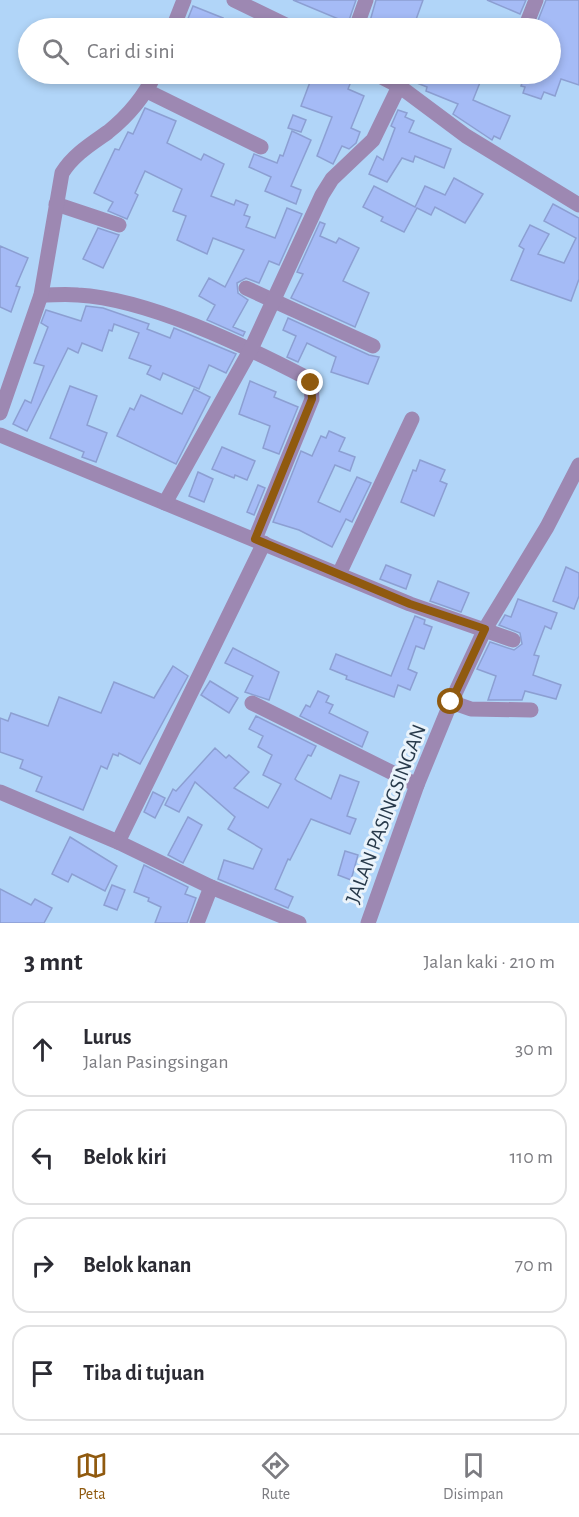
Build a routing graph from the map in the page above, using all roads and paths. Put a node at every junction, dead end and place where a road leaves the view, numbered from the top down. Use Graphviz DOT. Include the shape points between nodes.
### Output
graph roads {
  1 [pos="184,0"];
  2 [pos="234,0"];
  3 [pos="366,0"];
  4 [pos="536,0"];
  5 [pos="177,18"];
  6 [pos="271,18"];
  7 [pos="360,18"];
  8 [pos="529,18"];
  9 [pos="150,84"];
  10 [pos="400,84"];
  11 [pos="407,84"];
  12 [pos="147,90"];
  13 [pos="261,147"];
  14 [pos="56,204"];
  15 [pos="579,205"];
  16 [pos="119,225"];
  17 [pos="246,288"];
  18 [pos="41,295"];
  19 [pos="273,301"];
  20 [pos="374,346"];
  21 [pos="251,349"];
  22 [pos="0,413"];
  23 [pos="412,419"];
  24 [pos="0,435"];
  25 [pos="579,465"];
  26 [pos="165,503"];
  27 [pos="259,541"];
  28 [pos="339,574"];
  29 [pos="479,628"];
  30 [pos="513,640"];
  31 [pos="451,702"];
  32 [pos="252,703"];
  33 [pos="531,710"];
  34 [pos="413,783"];
  35 [pos="0,792"];
  36 [pos="118,842"];
  37 [pos="211,887"];
  38 [pos="197,923"];
  39 [pos="299,923"];
  40 [pos="368,923"];
  1 -- 5 [label="street"];
  2 -- 6 [label="street"];
  3 -- 7 [label="street"];
  4 -- 8 [label="street"];
  9 -- 12 [label="street"];
  10 -- 19 [label="street" via="373,140 332,179 322,195"];
  11 -- 15 [label="street" via="466,136"];
  12 -- 13 [label="street"];
  12 -- 14 [label="street" via="111,129 67,164"];
  14 -- 16 [label="street"];
  14 -- 18 [label="street"];
  17 -- 19 [label="street"];
  18 -- 21 [label="street" via="79,295 115,301 167,316"];
  18 -- 22 [label="street"];
  19 -- 20 [label="street"];
  19 -- 21 [label="street"];
  21 -- 26 [label="street"];
  21 -- 27 [label="street" via="305,377 313,391"];
  23 -- 28 [label="street"];
  24 -- 26 [label="street"];
  25 -- 29 [label="street, JALAN PASINGSINGAN" via="547,527"];
  26 -- 27 [label="street"];
  27 -- 28 [label="street"];
  27 -- 36 [label="street"];
  28 -- 29 [label="street"];
  29 -- 30 [label="street"];
  29 -- 31 [label="street, JALAN PASINGSINGAN"];
  31 -- 33 [label="street" via="471,709"];
  31 -- 34 [label="street, JALAN PASINGSINGAN"];
  32 -- 34 [label="street"];
  34 -- 40 [label="street, JALAN PASINGSINGAN"];
  35 -- 36 [label="street"];
  36 -- 37 [label="street"];
  37 -- 38 [label="street"];
  37 -- 39 [label="street"];
}
